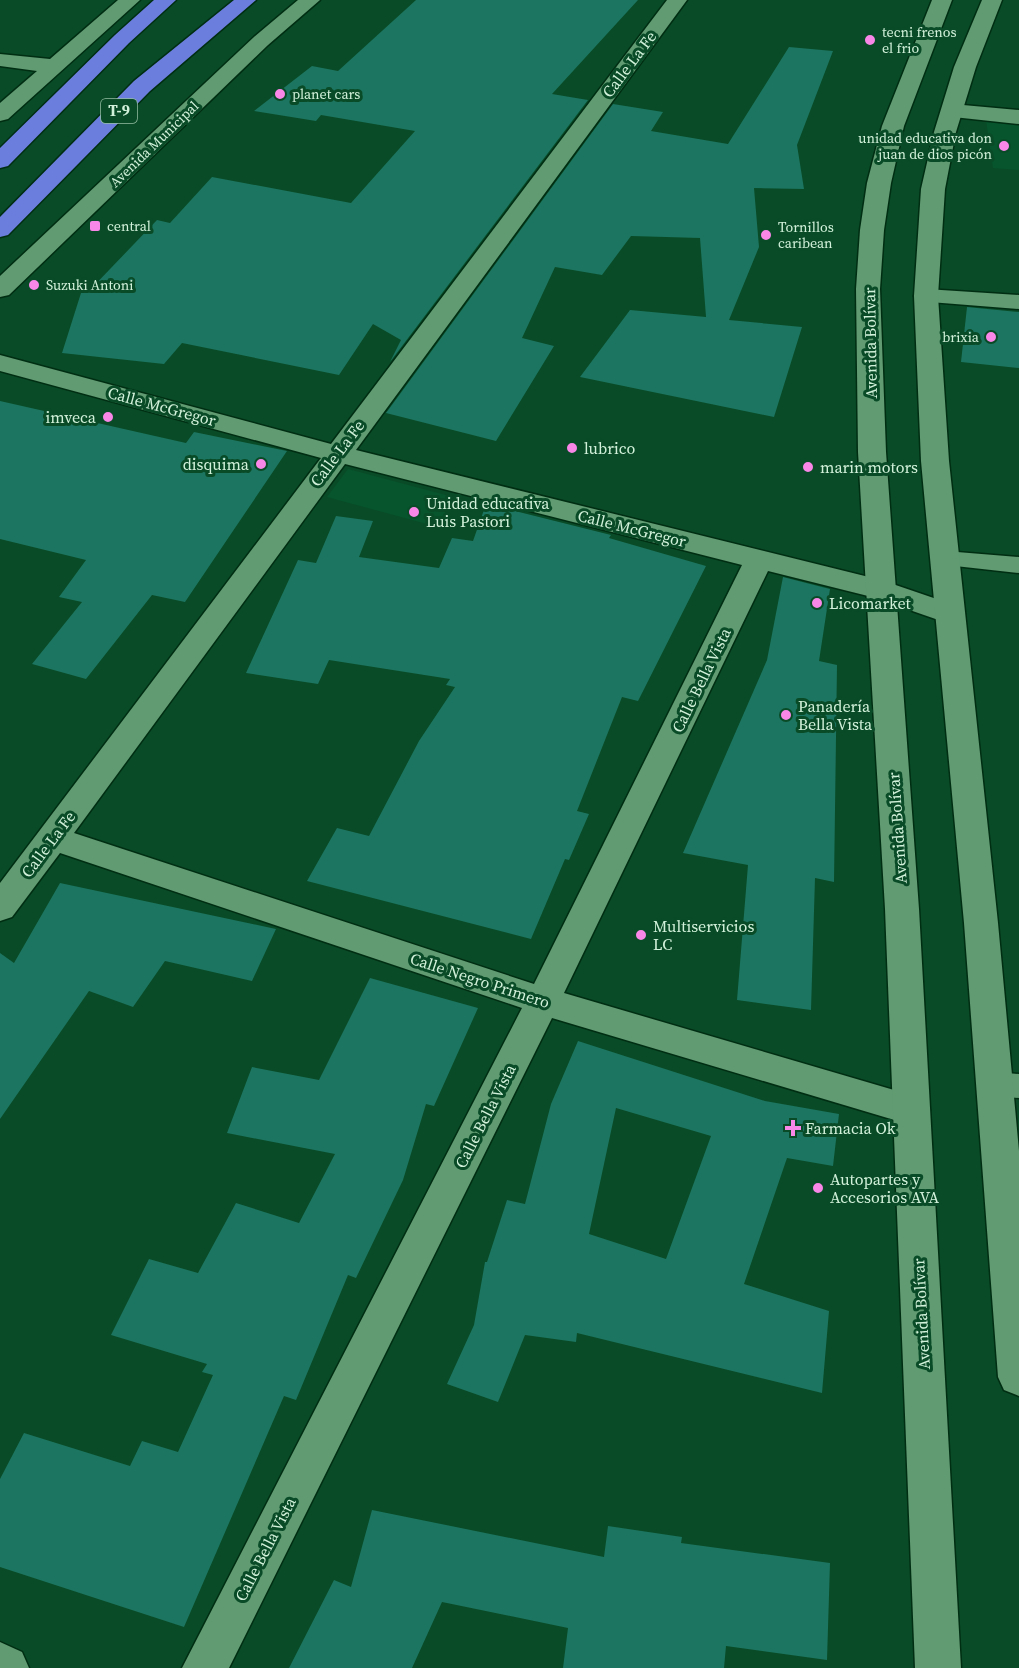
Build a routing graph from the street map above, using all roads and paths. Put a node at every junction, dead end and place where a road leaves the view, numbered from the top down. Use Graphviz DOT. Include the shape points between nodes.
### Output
graph roads {
  1 [pos="129,0"];
  2 [pos="166,0"];
  3 [pos="246,0"];
  4 [pos="309,0"];
  5 [pos="677,0"];
  6 [pos="942,0"];
  7 [pos="992,0"];
  8 [pos="0,60"];
  9 [pos="53,66"];
  10 [pos="952,111"];
  11 [pos="0,114"];
  12 [pos="1019,117"];
  13 [pos="0,161"];
  14 [pos="0,230"];
  15 [pos="0,290"];
  16 [pos="926,296"];
  17 [pos="1019,302"];
  18 [pos="0,363"];
  19 [pos="337,454"];
  20 [pos="759,560"];
  21 [pos="945,560"];
  22 [pos="1019,565"];
  23 [pos="881,590"];
  24 [pos="950,614"];
  25 [pos="53,838"];
  26 [pos="0,908"];
  27 [pos="543,1001"];
  28 [pos="1007,1085"];
  29 [pos="912,1110"];
  30 [pos="1019,1377"];
  31 [pos="0,1665"];
  32 [pos="6,1668"];
  33 [pos="205,1668"];
  34 [pos="938,1668"];
  1 -- 9 [label="street"];
  2 -- 13 [label="highway"];
  3 -- 14 [label="highway, T-9" via="142,86"];
  4 -- 15 [label="street, Avenida Municipal"];
  5 -- 19 [label="street, Calle La Fe"];
  6 -- 23 [label="street, Avenida Bolívar" via="893,126 872,230 868,289 871,417"];
  7 -- 10 [label="street"];
  8 -- 9 [label="street"];
  9 -- 11 [label="street"];
  10 -- 12 [label="street"];
  10 -- 16 [label="street" via="933,189"];
  16 -- 17 [label="street"];
  16 -- 21 [label="street"];
  18 -- 19 [label="street, Calle McGregor"];
  19 -- 20 [label="street, Calle McGregor"];
  19 -- 25 [label="street, Calle La Fe"];
  20 -- 23 [label="street, Calle McGregor"];
  20 -- 27 [label="street, Calle Bella Vista"];
  21 -- 22 [label="lane"];
  21 -- 24 [label="street"];
  23 -- 24 [label="street, Calle McGregor"];
  23 -- 29 [label="street, Avenida Bolívar"];
  24 -- 28 [label="street"];
  25 -- 26 [label="street, Calle La Fe"];
  25 -- 27 [label="street, Calle Negro Primero"];
  27 -- 29 [label="street, Calle Negro Primero"];
  27 -- 33 [label="street, Calle Bella Vista"];
  28 -- 30 [label="street"];
  29 -- 34 [label="street, Avenida Bolívar"];
  31 -- 32 [label="street"];
}
